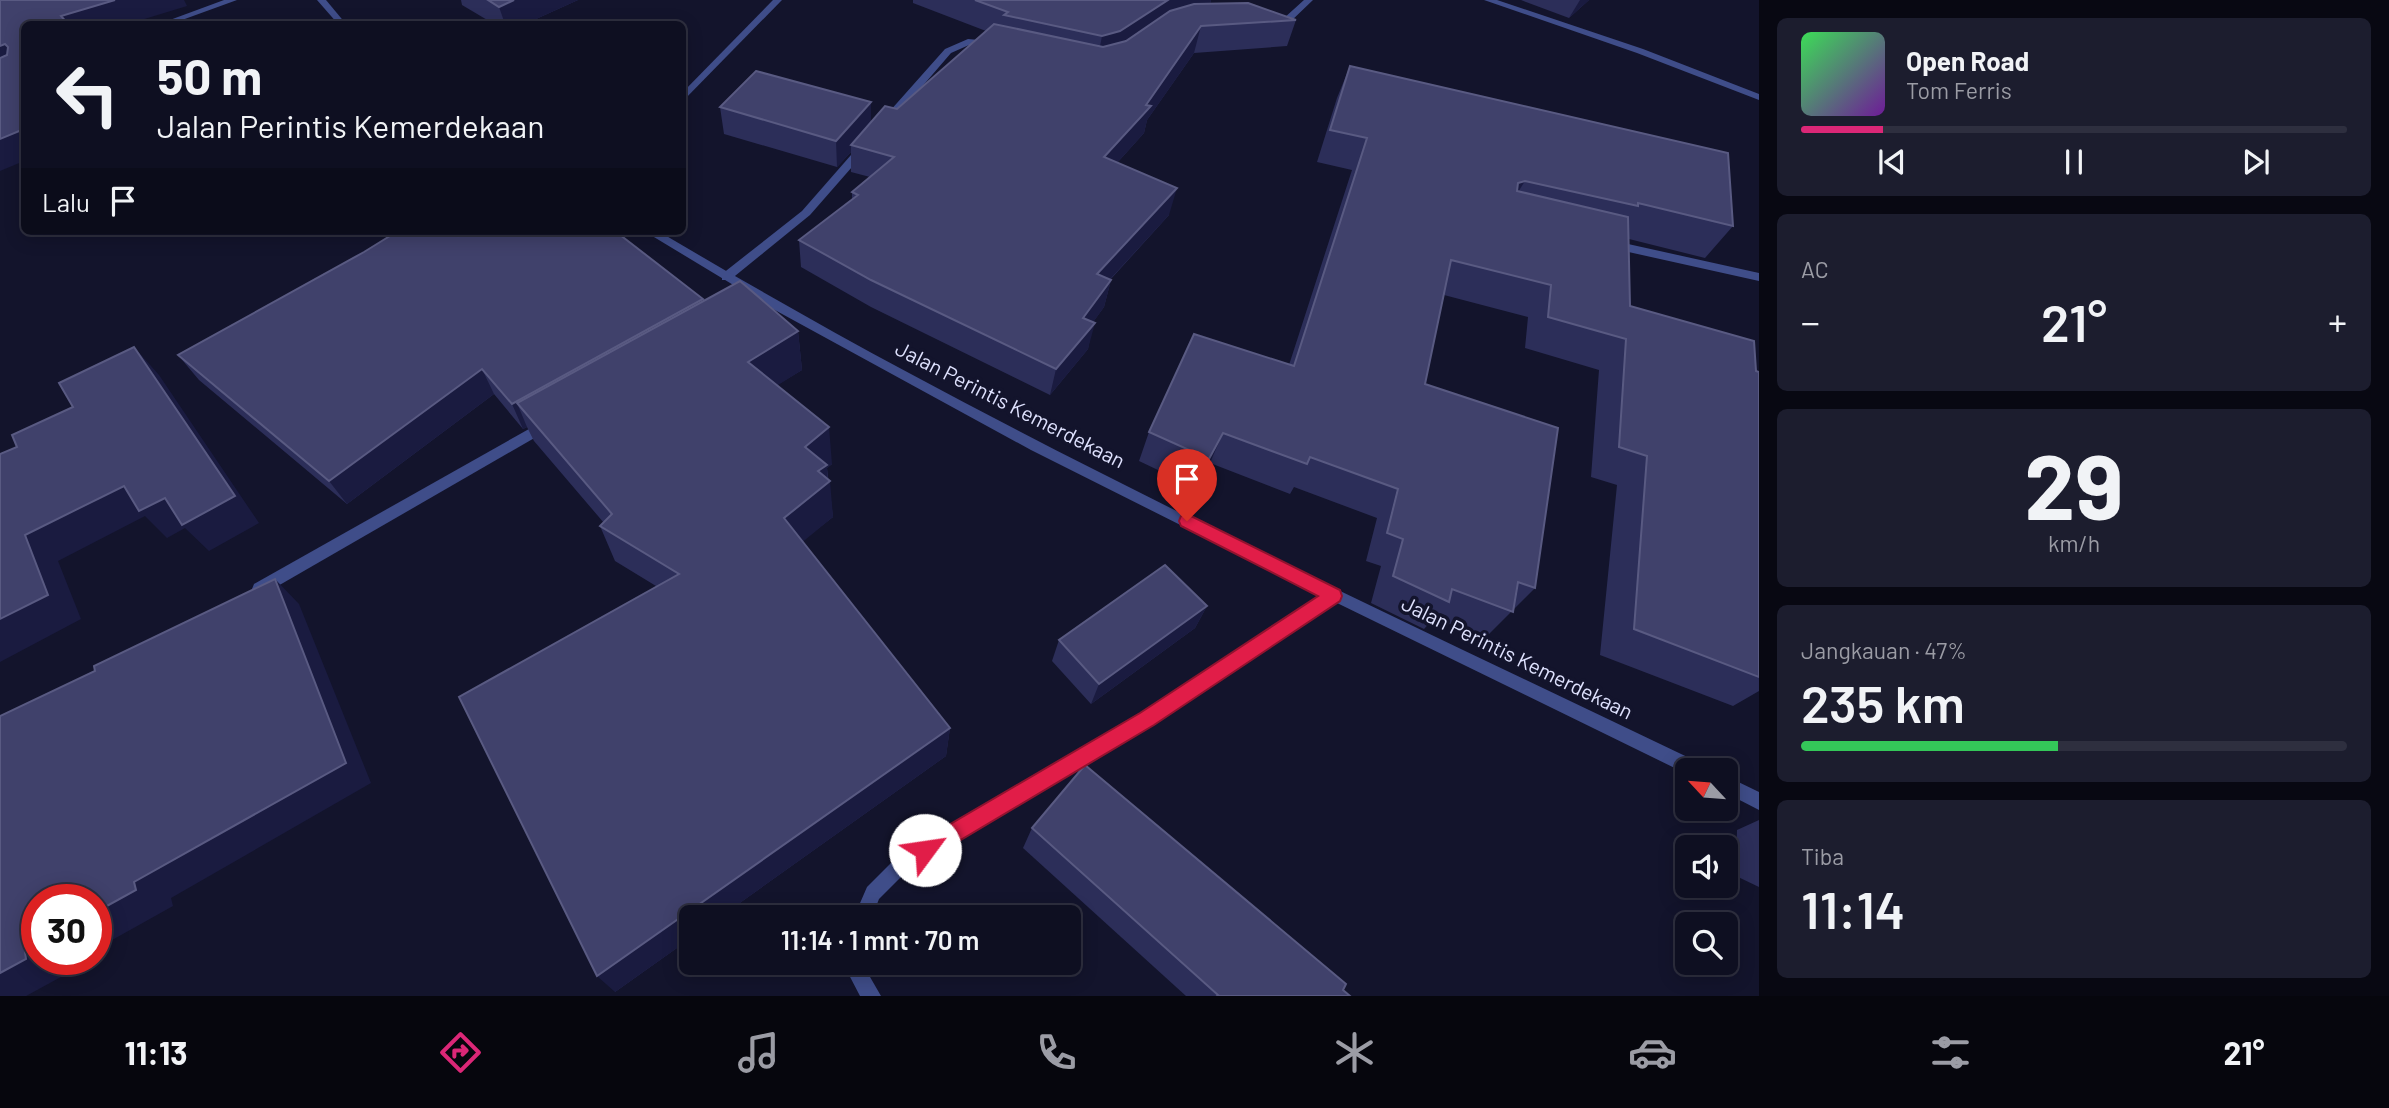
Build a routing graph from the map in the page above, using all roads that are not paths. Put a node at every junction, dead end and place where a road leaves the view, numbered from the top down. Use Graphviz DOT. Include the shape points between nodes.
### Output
graph roads {
  1 [pos="233,0"];
  2 [pos="321,0"];
  3 [pos="778,0"];
  4 [pos="1309,0"];
  5 [pos="1488,0"];
  6 [pos="173,21"];
  7 [pos="339,21"];
  8 [pos="1266,24"];
  9 [pos="1006,48"];
  10 [pos="686,95"];
  11 [pos="1759,97"];
  12 [pos="877,132"];
  13 [pos="868,142"];
  14 [pos="657,235"];
  15 [pos="1598,241"];
  16 [pos="726,277"];
  17 [pos="1759,277"];
  18 [pos="559,417"];
  19 [pos="1334,596"];
  20 [pos="243,598"];
  21 [pos="1675,760"];
  22 [pos="1738,790"];
  23 [pos="1759,800"];
  24 [pos="868,905"];
  25 [pos="858,975"];
  26 [pos="871,996"];
  1 -- 6 [label="street"];
  2 -- 7 [label="street"];
  3 -- 10 [label="street"];
  4 -- 8 [label="street" via="1286,21"];
  5 -- 11 [label="street"];
  9 -- 12 [label="street" via="968,42 948,51"];
  13 -- 16 [label="street" via="806,213"];
  14 -- 16 [label="street, Jalan Perintis Kemerdekaan"];
  15 -- 17 [label="street"];
  16 -- 19 [label="street, Jalan Perintis Kemerdekaan" via="759,303"];
  18 -- 20 [label="street"];
  19 -- 21 [label="street, Jalan Perintis Kemerdekaan"];
  19 -- 24 [label="street" via="1147,719 903,863 873,893"];
  22 -- 23 [label="street"];
  25 -- 26 [label="street"];
}
